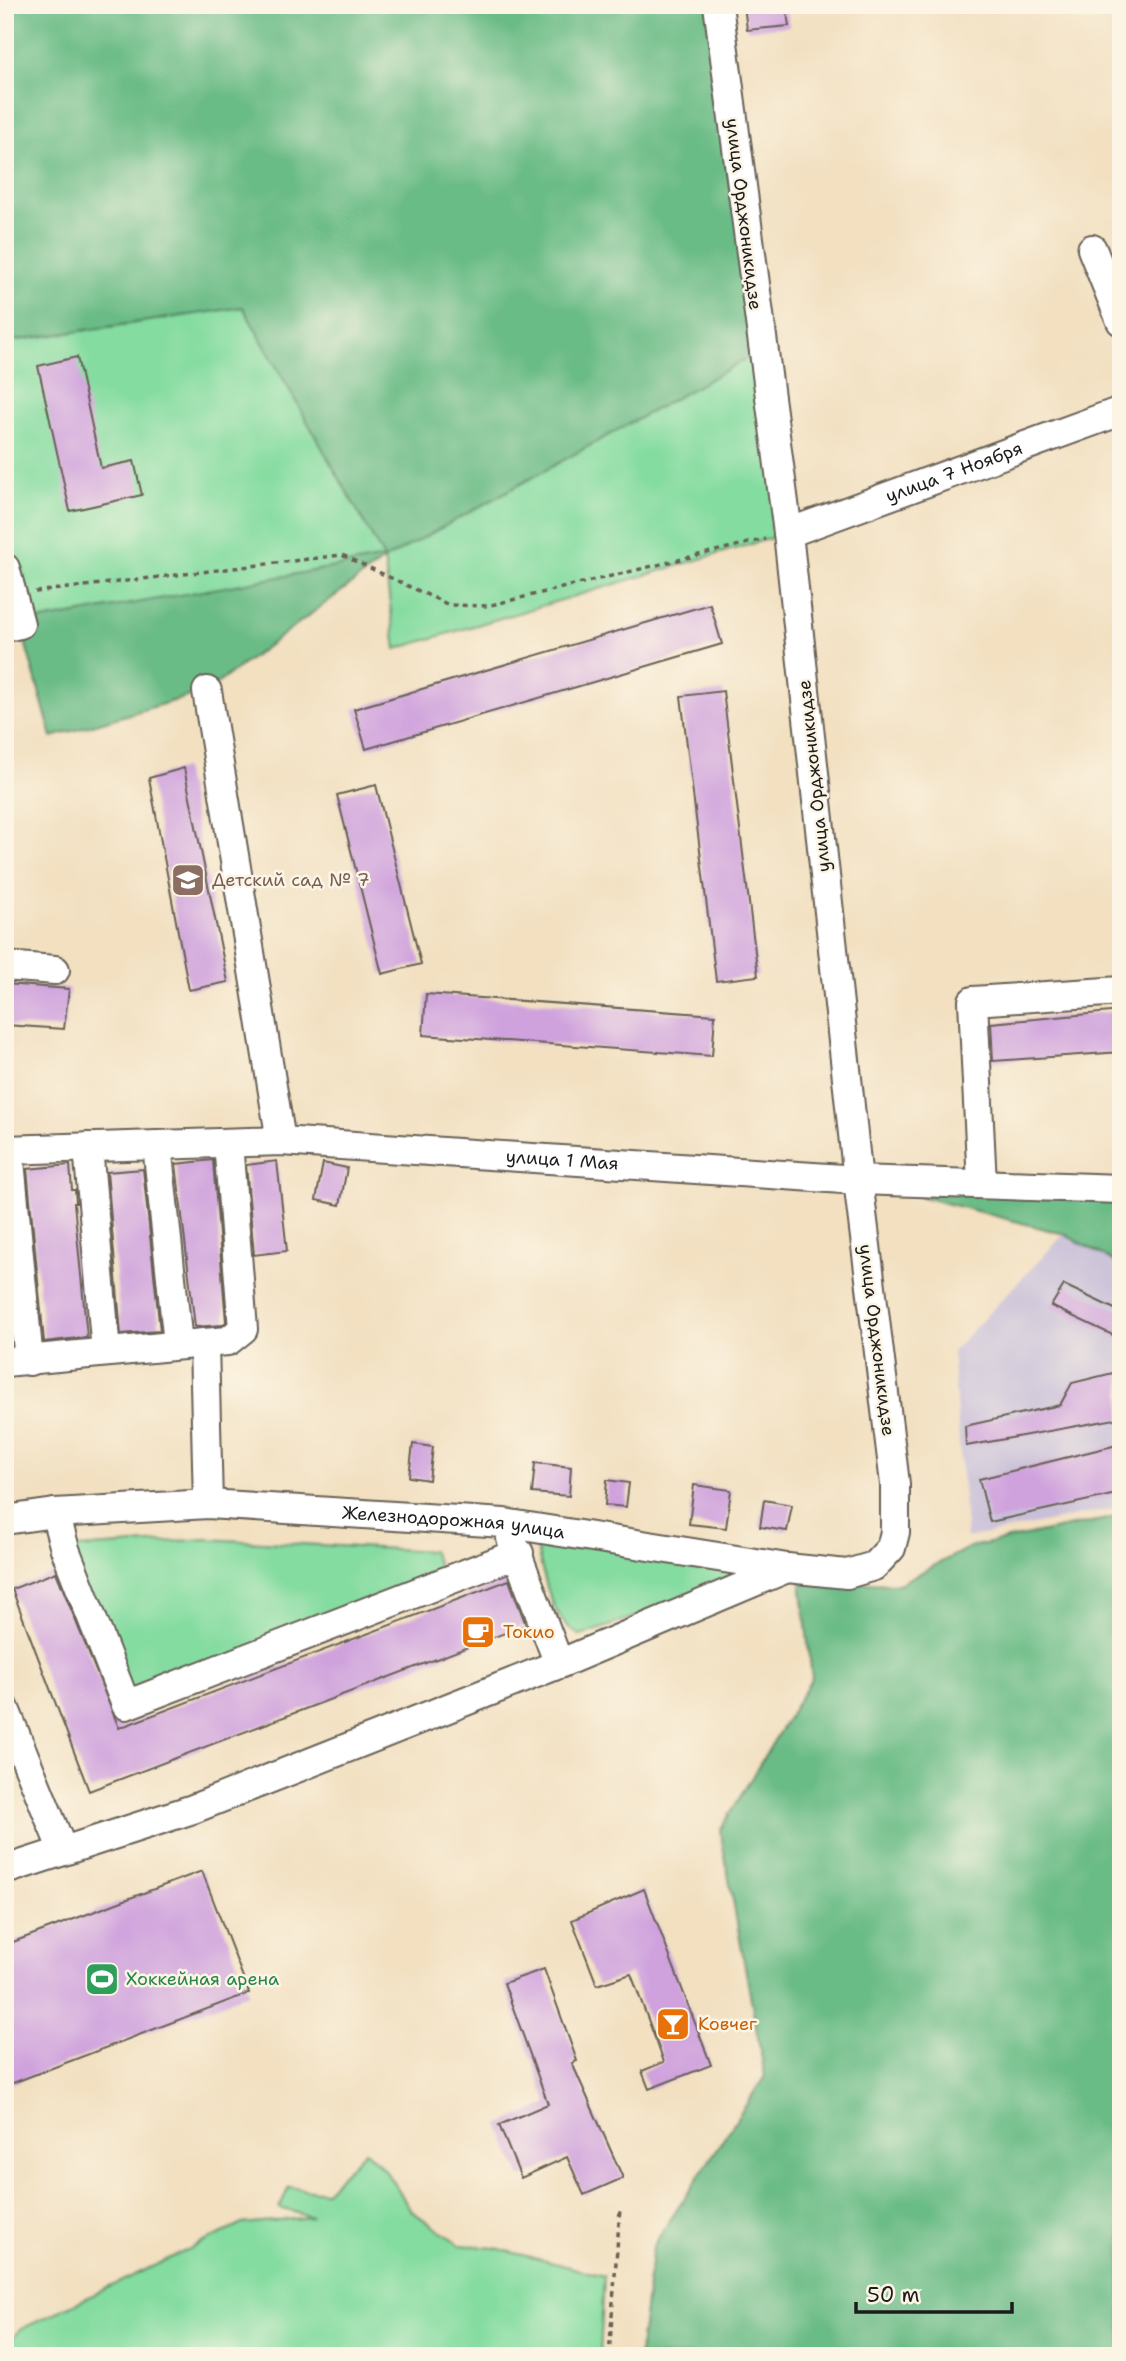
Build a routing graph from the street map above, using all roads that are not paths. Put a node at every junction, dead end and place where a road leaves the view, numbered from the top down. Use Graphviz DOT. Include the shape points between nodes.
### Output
graph roads {
  1 [pos="718,5"];
  2 [pos="1092,249"];
  3 [pos="1121,321"];
  4 [pos="1121,411"];
  5 [pos="789,533"];
  6 [pos="9,582"];
  7 [pos="13,625"];
  8 [pos="206,691"];
  9 [pos="5,966"];
  10 [pos="55,970"];
  11 [pos="1121,991"];
  12 [pos="281,1141"];
  13 [pos="228,1143"];
  14 [pos="158,1145"];
  15 [pos="88,1147"];
  16 [pos="7,1150"];
  17 [pos="858,1180"];
  18 [pos="982,1184"];
  19 [pos="1121,1189"];
  20 [pos="191,1343"];
  21 [pos="106,1352"];
  22 [pos="17,1362"];
  23 [pos="208,1504"];
  24 [pos="55,1513"];
  25 [pos="5,1520"];
  26 [pos="504,1523"];
  27 [pos="891,1548"];
  28 [pos="519,1553"];
  29 [pos="787,1568"];
  30 [pos="559,1664"];
  31 [pos="5,1709"];
  32 [pos="63,1851"];
  33 [pos="5,1870"];
  1 -- 5 [label="street, улица Орджоникидзе"];
  2 -- 3 [label="street"];
  4 -- 5 [label="street, улица 7 Ноября"];
  5 -- 17 [label="street, улица Орджоникидзе"];
  6 -- 7 [label="street"];
  8 -- 12 [label="street"];
  9 -- 10 [label="street"];
  11 -- 18 [label="street" via="972,1001"];
  12 -- 13 [label="street, улица 1 Мая"];
  12 -- 17 [label="street, улица 1 Мая"];
  13 -- 14 [label="street, улица 1 Мая"];
  13 -- 20 [label="street" via="243,1329 229,1341"];
  14 -- 15 [label="street, улица 1 Мая"];
  14 -- 20 [label="street"];
  15 -- 16 [label="street, улица 1 Мая"];
  15 -- 21 [label="street"];
  16 -- 22 [label="street"];
  17 -- 18 [label="street, улица 1 Мая"];
  17 -- 27 [label="street, улица Орджоникидзе" via="895,1484"];
  18 -- 19 [label="street, улица 1 Мая"];
  20 -- 21 [label="street"];
  20 -- 23 [label="street"];
  21 -- 22 [label="street"];
  23 -- 24 [label="street, Железнодорожная улица"];
  23 -- 26 [label="street, Железнодорожная улица"];
  24 -- 25 [label="street, Железнодорожная улица"];
  24 -- 28 [label="street" via="126,1705"];
  26 -- 28 [label="street"];
  26 -- 29 [label="street, Железнодорожная улица"];
  27 -- 29 [label="street, Железнодорожная улица" via="874,1566 848,1574"];
  28 -- 30 [label="street"];
  29 -- 30 [label="street"];
  30 -- 32 [label="street" via="193,1808"];
  31 -- 32 [label="street"];
  32 -- 33 [label="street"];
}
